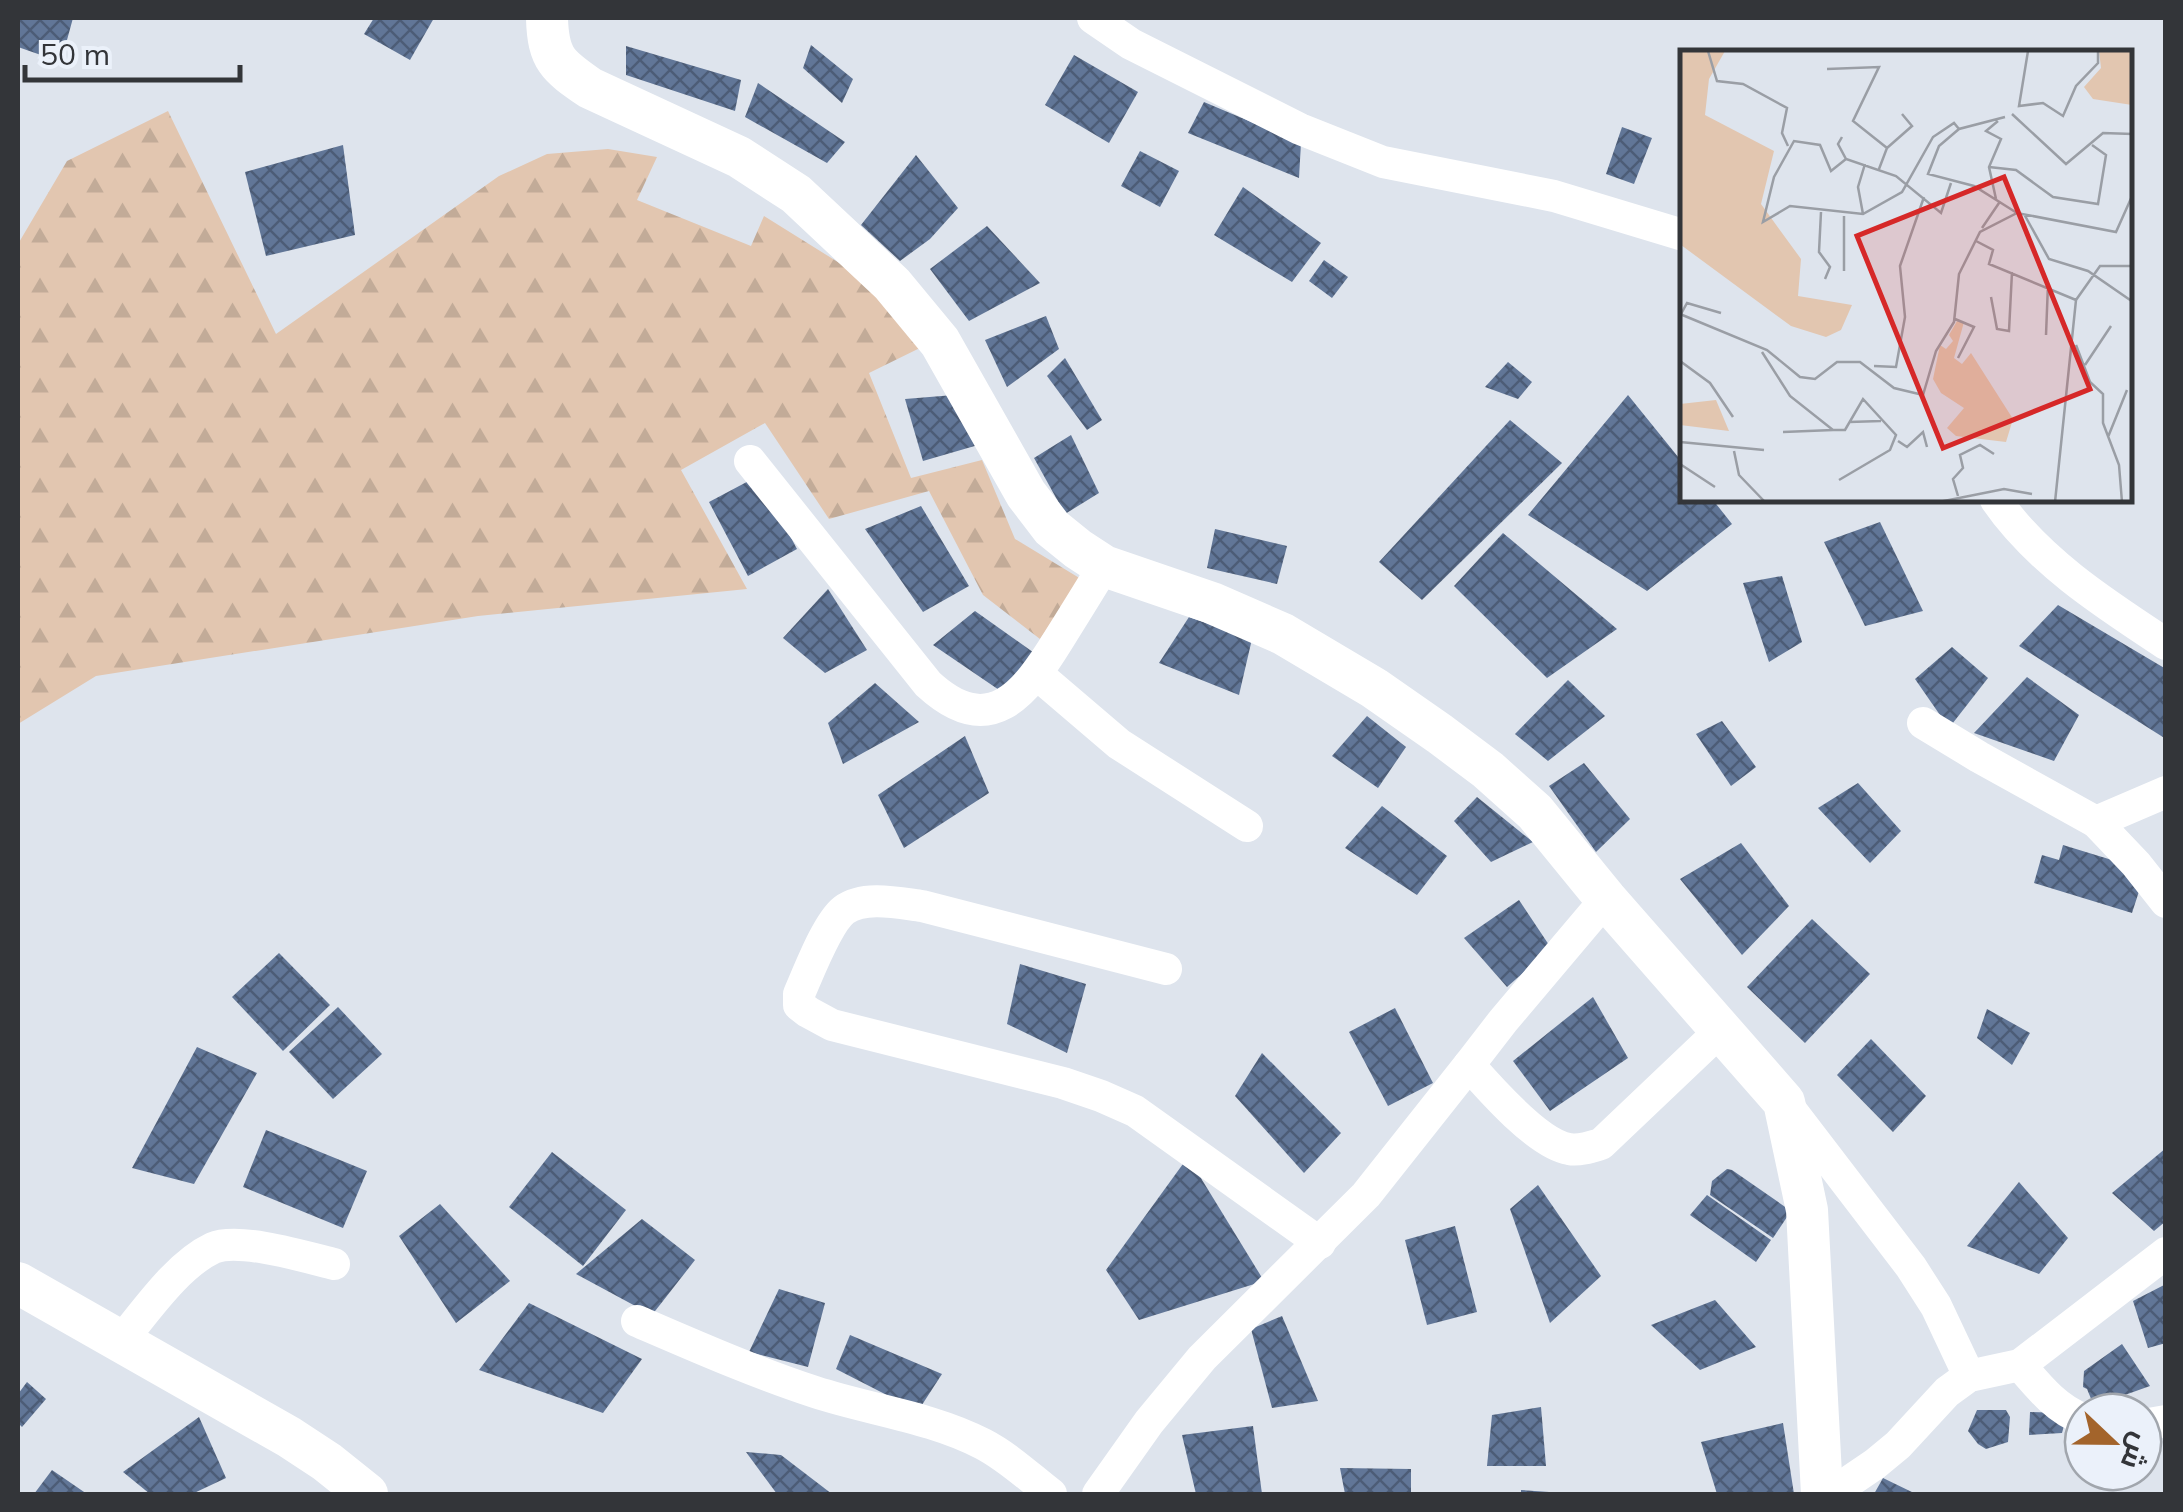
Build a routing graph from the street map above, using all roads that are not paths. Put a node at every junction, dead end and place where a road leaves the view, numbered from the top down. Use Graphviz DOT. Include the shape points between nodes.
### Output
graph roads {
  1 [pos="547,18"];
  2 [pos="1093,18"];
  3 [pos="1680,234"];
  4 [pos="750,461"];
  5 [pos="1997,502"];
  6 [pos="1104,566"];
  7 [pos="2166,644"];
  8 [pos="1037,674"];
  9 [pos="1924,723"];
  10 [pos="2166,792"];
  11 [pos="2096,822"];
  12 [pos="1247,826"];
  13 [pos="1606,900"];
  14 [pos="2166,902"];
  15 [pos="1166,969"];
  16 [pos="1721,1030"];
  17 [pos="1469,1065"];
  18 [pos="1784,1102"];
  19 [pos="1320,1244"];
  20 [pos="2166,1253"];
  21 [pos="334,1264"];
  22 [pos="18,1283"];
  23 [pos="636,1321"];
  24 [pos="120,1340"];
  25 [pos="2020,1365"];
  26 [pos="1969,1376"];
  27 [pos="2063,1408"];
  28 [pos="367,1494"];
  29 [pos="1050,1494"];
  30 [pos="1098,1494"];
  31 [pos="1822,1494"];
  1 -- 6 [label="street" via="549,45 569,74 739,157 796,194 892,284 940,342 1052,528"];
  2 -- 3 [label="street" via="1300,128 1383,162 1554,196"];
  4 -- 8 [label="street" via="942,697 989,710 1009,702"];
  5 -- 7 [label="street" via="2054,562"];
  6 -- 8 [label="street"];
  6 -- 13 [label="street" via="1283,634 1374,688 1488,770"];
  8 -- 12 [label="street" via="1119,744"];
  9 -- 11 [label="street"];
  10 -- 11 [label="street"];
  11 -- 14 [label="street"];
  13 -- 16 [label="street"];
  13 -- 17 [label="street"];
  15 -- 19 [label="street" via="922,906 864,903 834,922 798,994 799,1005 832,1024 1063,1083 1134,1111"];
  16 -- 17 [label="street" via="1601,1144 1582,1149 1544,1137"];
  16 -- 18 [label="street"];
  17 -- 19 [label="street"];
  18 -- 26 [label="street" via="1912,1267"];
  18 -- 31 [label="street" via="1808,1210"];
  19 -- 30 [label="street" via="1202,1358"];
  20 -- 25 [label="street"];
  21 -- 24 [label="street" via="243,1244 216,1247 167,1286"];
  22 -- 24 [label="street"];
  23 -- 29 [label="street" via="816,1393 984,1444"];
  24 -- 28 [label="street" via="289,1437"];
  25 -- 26 [label="street"];
  25 -- 27 [label="street"];
  26 -- 31 [label="street" via="1875,1464"];
}
